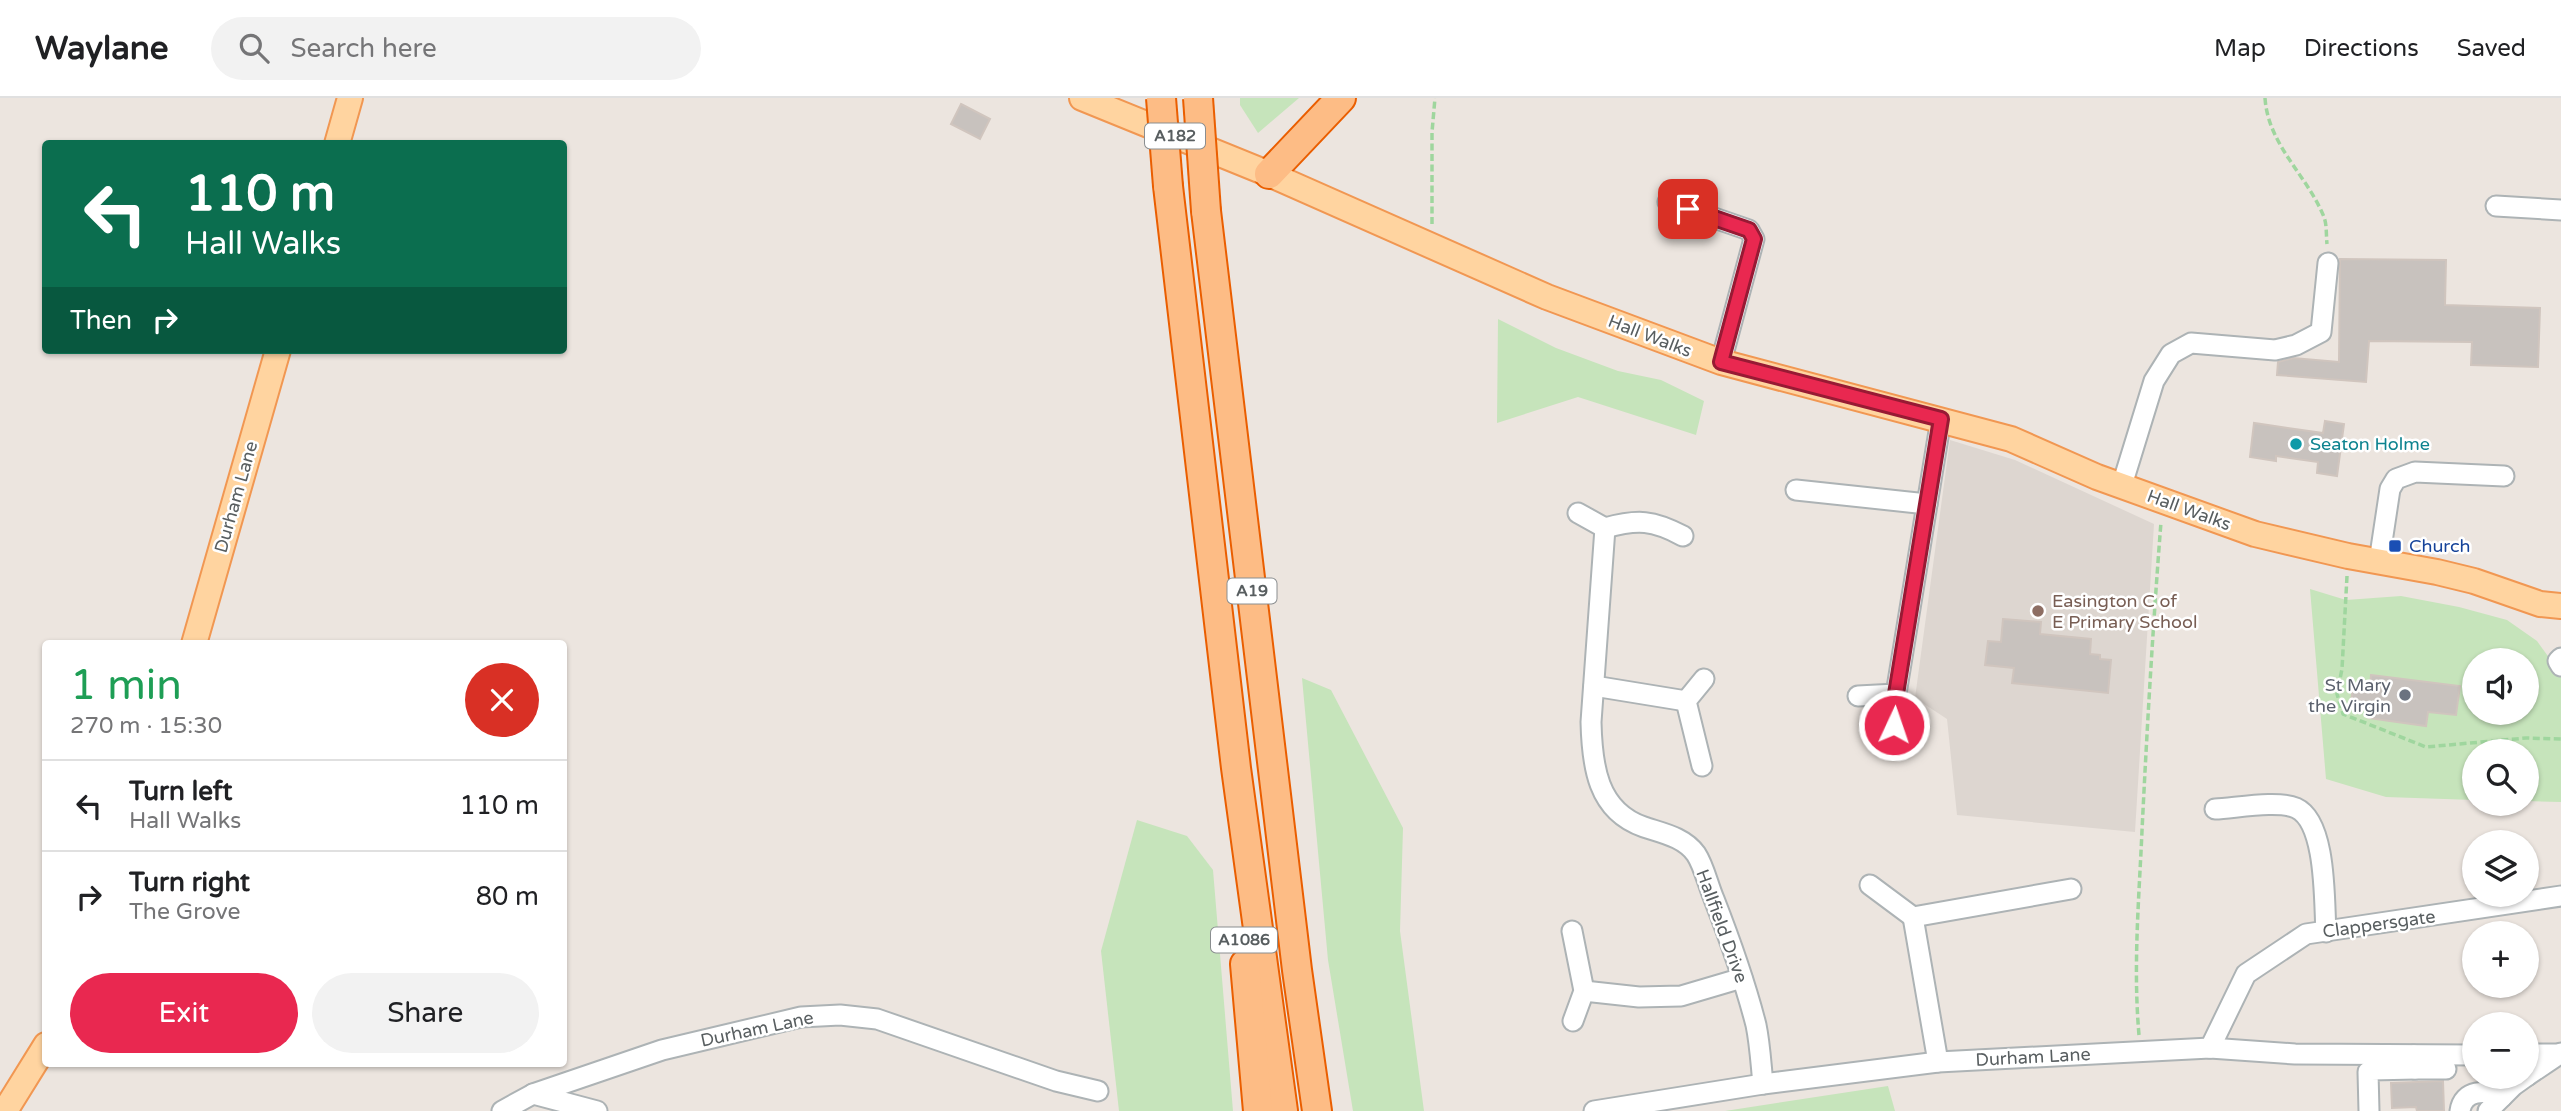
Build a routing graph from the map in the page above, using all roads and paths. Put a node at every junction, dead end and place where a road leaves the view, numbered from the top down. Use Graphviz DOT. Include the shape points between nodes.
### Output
graph roads {
  1 [pos="350,98"];
  2 [pos="1082,98"];
  3 [pos="1161,98"];
  4 [pos="1198,98"];
  5 [pos="1341,98"];
  6 [pos="1435,98"];
  7 [pos="2265,98"];
  8 [pos="338,140"];
  9 [pos="1269,174"];
  10 [pos="1668,202"];
  11 [pos="2496,206"];
  12 [pos="2557,210"];
  13 [pos="1432,247"];
  14 [pos="2328,262"];
  15 [pos="277,354"];
  16 [pos="1721,362"];
  17 [pos="1941,419"];
  18 [pos="2504,476"];
  19 [pos="2122,485"];
  20 [pos="1796,490"];
  21 [pos="2162,502"];
  22 [pos="1927,504"];
  23 [pos="1578,513"];
  24 [pos="1605,528"];
  25 [pos="1683,536"];
  26 [pos="2348,556"];
  27 [pos="2379,562"];
  28 [pos="2561,606"];
  29 [pos="195,640"];
  30 [pos="2561,658"];
  31 [pos="2561,666"];
  32 [pos="1704,679"];
  33 [pos="1594,686"];
  34 [pos="1896,694"];
  35 [pos="1858,696"];
  36 [pos="1686,701"];
  37 [pos="1894,725"];
  38 [pos="2561,738"];
  39 [pos="1702,766"];
  40 [pos="1236,768"];
  41 [pos="2215,809"];
  42 [pos="1871,885"];
  43 [pos="2071,889"];
  44 [pos="2561,896"];
  45 [pos="1913,917"];
  46 [pos="1572,931"];
  47 [pos="2326,932"];
  48 [pos="1297,970"];
  49 [pos="1742,978"];
  50 [pos="1584,991"];
  51 [pos="1573,1021"];
  52 [pos="2210,1048"];
  53 [pos="42,1051"];
  54 [pos="2141,1051"];
  55 [pos="2560,1053"];
  56 [pos="2539,1054"];
  57 [pos="2462,1056"];
  58 [pos="1938,1062"];
  59 [pos="2415,1062"];
  60 [pos="2539,1068"];
  61 [pos="2446,1069"];
  62 [pos="1763,1084"];
  63 [pos="2512,1089"];
  64 [pos="1097,1091"];
  65 [pos="533,1094"];
  66 [pos="2502,1097"];
  67 [pos="5,1111"];
  68 [pos="502,1111"];
  69 [pos="597,1111"];
  70 [pos="1258,1111"];
  71 [pos="1283,1111"];
  72 [pos="1317,1111"];
  73 [pos="1324,1111"];
  74 [pos="1594,1111"];
  75 [pos="2369,1111"];
  76 [pos="2460,1111"];
  77 [pos="2488,1111"];
  1 -- 8 [label="main road"];
  2 -- 9 [label="main road, Hall Walks / A182"];
  3 -- 40 [label="highway, A19, bridge"];
  4 -- 48 [label="highway, A19, bridge" via="1206,211"];
  5 -- 9 [label="highway"];
  6 -- 13 [label="path"];
  7 -- 14 [label="path" via="2280,148 2307,184 2325,220"];
  9 -- 13 [label="main road, Hall Walks"];
  10 -- 16 [label="street" via="1749,230 1754,239"];
  11 -- 12 [label="street"];
  13 -- 16 [label="main road, Hall Walks" via="1547,297"];
  14 -- 19 [label="street" via="2321,332 2275,350 2191,343 2171,354 2154,381"];
  15 -- 29 [label="main road, Durham Lane"];
  16 -- 17 [label="main road, Hall Walks"];
  17 -- 19 [label="main road, Hall Walks" via="2011,439"];
  17 -- 22 [label="street"];
  18 -- 27 [label="street" via="2415,472 2396,479 2390,489"];
  19 -- 21 [label="main road, Hall Walks"];
  20 -- 22 [label="street"];
  21 -- 26 [label="main road, Hall Walks" via="2255,534"];
  21 -- 54 [label="path" via="2136,1001"];
  22 -- 34 [label="street"];
  23 -- 24 [label="street"];
  24 -- 25 [label="street" via="1632,521 1662,524"];
  24 -- 33 [label="street, Hallfield Drive"];
  26 -- 27 [label="main road, Hall Walks"];
  26 -- 38 [label="path" via="2337,694 2343,714 2426,747"];
  27 -- 28 [label="main road, Hall Walks" via="2474,580 2540,604"];
  30 -- 31 [label="street"];
  32 -- 36 [label="street"];
  33 -- 36 [label="street"];
  33 -- 49 [label="street, Hallfield Drive" via="1592,753 1597,782 1614,810 1696,853"];
  34 -- 35 [label="street"];
  34 -- 37 [label="street"];
  36 -- 39 [label="street"];
  40 -- 70 [label="highway, A1086" via="1246,992"];
  40 -- 71 [label="highway, A19"];
  41 -- 47 [label="street" via="2274,805 2297,808 2310,821 2320,849"];
  42 -- 45 [label="street"];
  43 -- 45 [label="street"];
  44 -- 47 [label="street, Clappersgate"];
  45 -- 58 [label="street"];
  46 -- 50 [label="street"];
  47 -- 52 [label="street, Clappersgate" via="2306,934 2246,974"];
  48 -- 72 [label="highway, A19"];
  48 -- 73 [label="highway"];
  49 -- 50 [label="street" via="1681,996"];
  49 -- 62 [label="street, Hallfield Drive" via="1757,1028"];
  50 -- 51 [label="street"];
  52 -- 54 [label="street, Durham Lane"];
  52 -- 59 [label="street, Durham Lane"];
  53 -- 67 [label="main road"];
  54 -- 58 [label="street, Durham Lane"];
  55 -- 56 [label="street"];
  55 -- 60 [label="street"];
  57 -- 59 [label="street, Durham Lane"];
  58 -- 62 [label="street, Durham Lane"];
  59 -- 61 [label="street"];
  59 -- 75 [label="street" via="2368,1072"];
  62 -- 74 [label="street, Durham Lane"];
  63 -- 66 [label="street"];
  64 -- 65 [label="street, Durham Lane" via="877,1019 840,1015 800,1017 662,1050"];
  65 -- 68 [label="street, Durham Lane"];
  65 -- 69 [label="street"];
  66 -- 76 [label="street" via="2491,1092 2472,1094 2464,1099"];
  66 -- 77 [label="street"];
}
